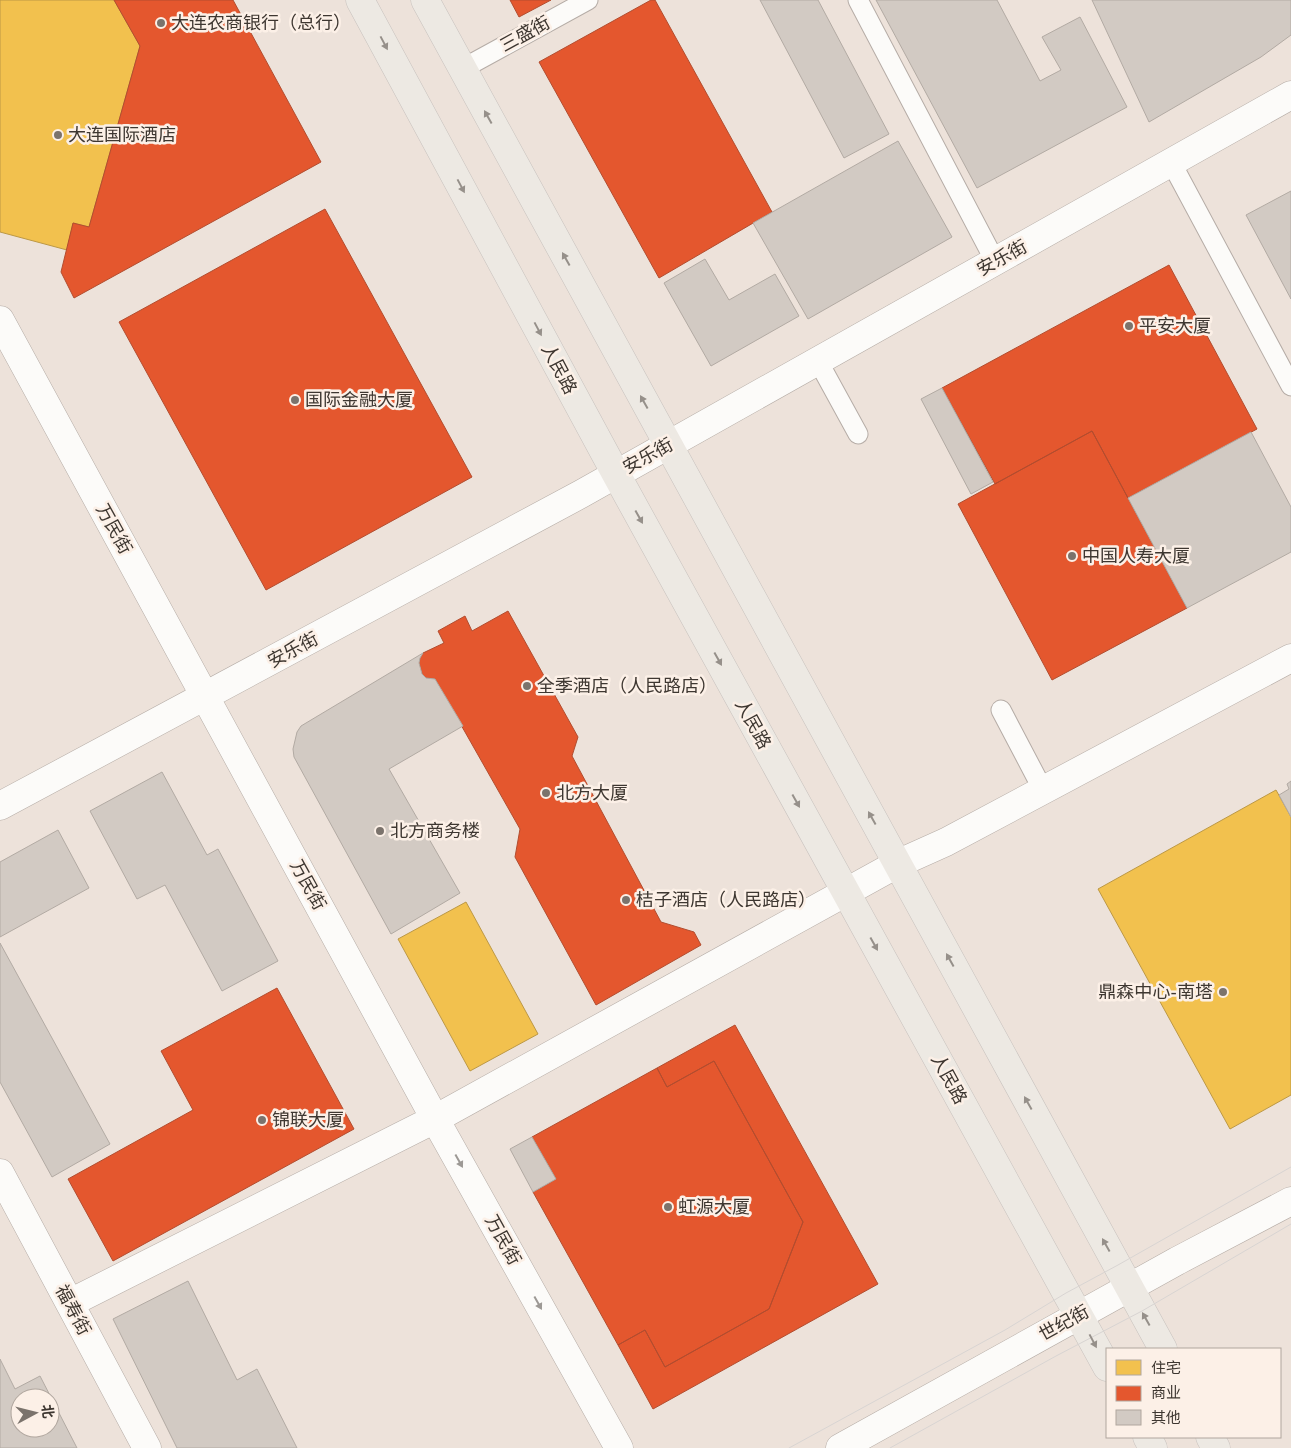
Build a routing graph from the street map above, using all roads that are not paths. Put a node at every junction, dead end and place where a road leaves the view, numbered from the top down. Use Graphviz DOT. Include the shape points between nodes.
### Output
graph roads {
  1 [pos="360,0"];
  2 [pos="425,0"];
  3 [pos="588,0"];
  4 [pos="858,0"];
  5 [pos="462,69"];
  6 [pos="1291,95"];
  7 [pos="1171,162"];
  8 [pos="995,262"];
  9 [pos="0,320"];
  10 [pos="818,361"];
  11 [pos="1291,386"];
  12 [pos="858,434"];
  13 [pos="668,445"];
  14 [pos="616,474"];
  15 [pos="1291,658"];
  16 [pos="205,697"];
  17 [pos="1001,710"];
  18 [pos="1043,790"];
  19 [pos="0,806"];
  20 [pos="897,864"];
  21 [pos="846,892"];
  22 [pos="435,1119"];
  23 [pos="0,1173"];
  24 [pos="1291,1201"];
  25 [pos="1129,1288"];
  26 [pos="70,1303"];
  27 [pos="1078,1315"];
  28 [pos="1162,1348"];
  29 [pos="1106,1365"];
  30 [pos="147,1448"];
  31 [pos="619,1448"];
  32 [pos="840,1448"];
  1 -- 14 [label="main road, 人民路, one-way"];
  2 -- 5 [label="main road"];
  3 -- 5 [label="lane, 三盛街"];
  4 -- 8 [label="lane"];
  13 -- 5 [label="main road, one-way"];
  6 -- 7 [label="street, 安乐街"];
  7 -- 8 [label="street, 安乐街"];
  7 -- 11 [label="lane"];
  8 -- 10 [label="street, 安乐街"];
  9 -- 16 [label="street, 万民街"];
  10 -- 12 [label="lane"];
  10 -- 13 [label="street, 安乐街"];
  13 -- 14 [label="street, 安乐街"];
  20 -- 13 [label="main road, one-way"];
  14 -- 16 [label="street, 安乐街"];
  14 -- 21 [label="main road, 人民路, one-way"];
  15 -- 18 [label="street"];
  16 -- 19 [label="street, 安乐街"];
  16 -- 22 [label="street, 万民街"];
  17 -- 18 [label="lane"];
  18 -- 20 [label="street" via="946,842"];
  20 -- 21 [label="street"];
  25 -- 20 [label="main road, one-way"];
  21 -- 22 [label="street"];
  21 -- 27 [label="main road, 人民路, one-way"];
  22 -- 26 [label="street"];
  22 -- 31 [label="street, 万民街, one-way"];
  23 -- 26 [label="street, 福寿街"];
  24 -- 25 [label="street, 世纪街"];
  25 -- 27 [label="street, 世纪街"];
  28 -- 25 [label="main road, one-way"];
  26 -- 30 [label="street, 福寿街"];
  27 -- 29 [label="main road, 人民路, one-way"];
  27 -- 32 [label="street, 世纪街"];
}
